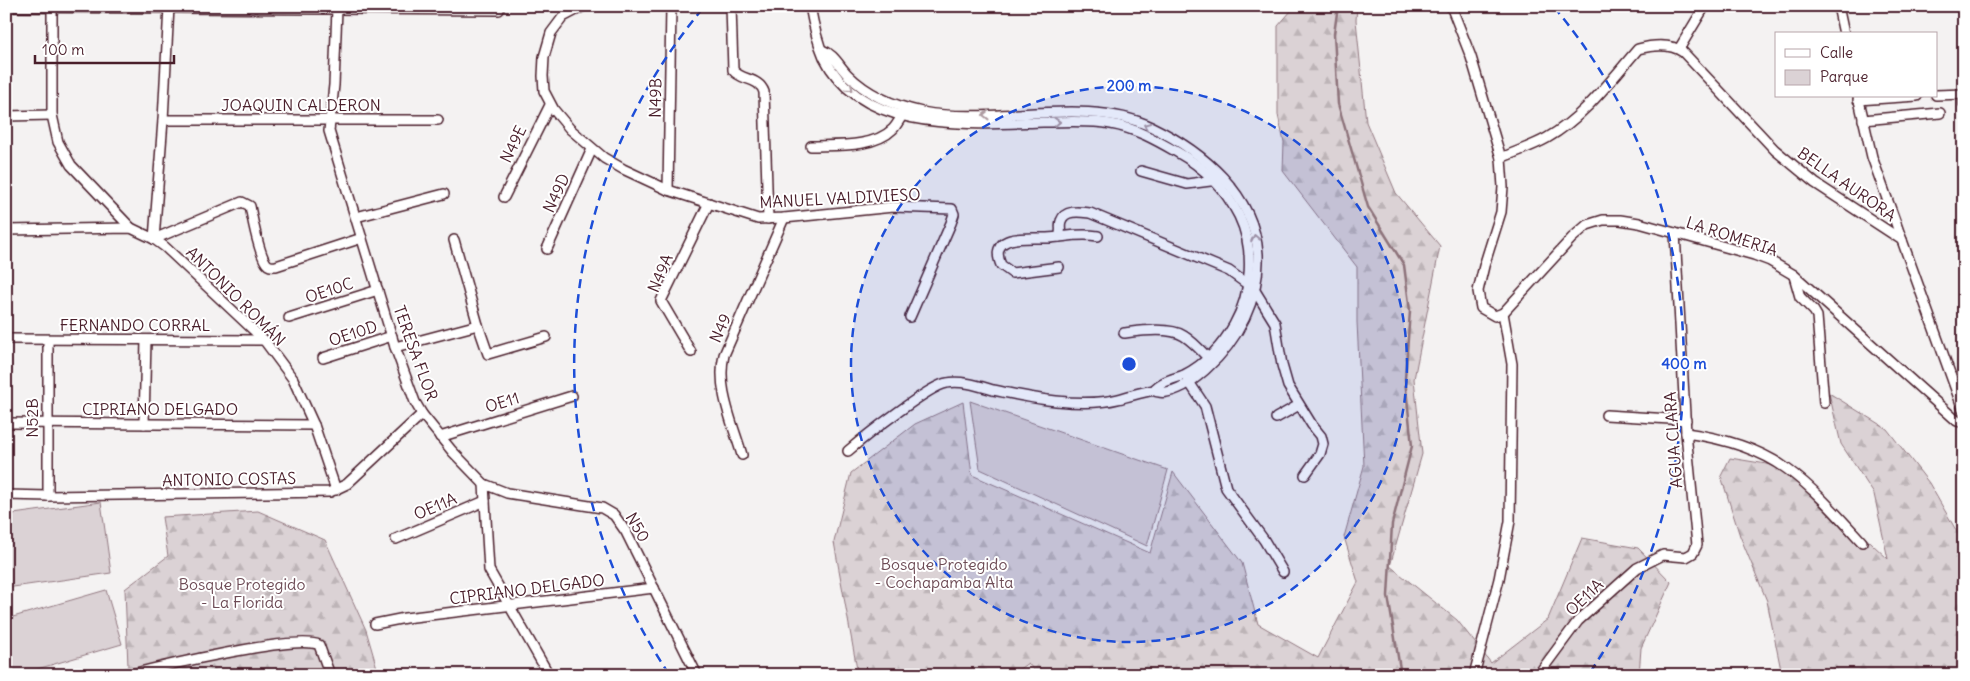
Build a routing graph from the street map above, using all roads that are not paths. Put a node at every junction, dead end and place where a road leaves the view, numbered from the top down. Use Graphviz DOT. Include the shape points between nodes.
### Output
graph roads {
  1 [pos="584,6"];
  2 [pos="671,6"];
  3 [pos="730,6"];
  4 [pos="810,6"];
  5 [pos="1451,6"];
  6 [pos="1705,6"];
  7 [pos="1838,6"];
  8 [pos="6,7"];
  9 [pos="52,7"];
  10 [pos="169,7"];
  11 [pos="274,8"];
  12 [pos="336,9"];
  13 [pos="499,10"];
  14 [pos="1844,32"];
  15 [pos="1679,49"];
  16 [pos="822,50"];
  17 [pos="1964,94"];
  18 [pos="1938,95"];
  19 [pos="1858,98"];
  20 [pos="550,105"];
  21 [pos="1940,113"];
  22 [pos="52,115"];
  23 [pos="6,116"];
  24 [pos="902,116"];
  25 [pos="1026,118"];
  26 [pos="163,120"];
  27 [pos="329,120"];
  28 [pos="438,120"];
  29 [pos="1863,120"];
  30 [pos="811,146"];
  31 [pos="592,149"];
  32 [pos="1502,158"];
  33 [pos="1141,171"];
  34 [pos="1219,179"];
  35 [pos="668,190"];
  36 [pos="444,194"];
  37 [pos="504,197"];
  38 [pos="709,203"];
  39 [pos="356,216"];
  40 [pos="784,218"];
  41 [pos="768,220"];
  42 [pos="132,228"];
  43 [pos="6,230"];
  44 [pos="1675,233"];
  45 [pos="1059,236"];
  46 [pos="1098,236"];
  47 [pos="362,238"];
  48 [pos="154,239"];
  49 [pos="454,240"];
  50 [pos="1902,240"];
  51 [pos="547,249"];
  52 [pos="1059,267"];
  53 [pos="1794,275"];
  54 [pos="1251,286"];
  55 [pos="378,290"];
  56 [pos="1503,313"];
  57 [pos="910,317"];
  58 [pos="289,318"];
  59 [pos="478,325"];
  60 [pos="1124,333"];
  61 [pos="392,336"];
  62 [pos="546,336"];
  63 [pos="6,339"];
  64 [pos="48,340"];
  65 [pos="146,340"];
  66 [pos="264,340"];
  67 [pos="396,347"];
  68 [pos="691,352"];
  69 [pos="323,358"];
  70 [pos="1210,361"];
  71 [pos="1186,379"];
  72 [pos="572,396"];
  73 [pos="1824,403"];
  74 [pos="1299,405"];
  75 [pos="1964,412"];
  76 [pos="422,414"];
  77 [pos="1606,415"];
  78 [pos="1276,418"];
  79 [pos="1686,420"];
  80 [pos="1964,423"];
  81 [pos="6,424"];
  82 [pos="47,424"];
  83 [pos="144,424"];
  84 [pos="314,424"];
  85 [pos="1686,433"];
  86 [pos="440,437"];
  87 [pos="848,452"];
  88 [pos="742,455"];
  89 [pos="1305,475"];
  90 [pos="484,484"];
  91 [pos="336,490"];
  92 [pos="6,495"];
  93 [pos="48,496"];
  94 [pos="485,501"];
  95 [pos="396,539"];
  96 [pos="1862,542"];
  97 [pos="1663,554"];
  98 [pos="1283,572"];
  99 [pos="654,588"];
  100 [pos="511,606"];
  101 [pos="375,624"];
  102 [pos="128,675"];
  103 [pos="330,675"];
  104 [pos="548,675"];
  105 [pos="697,675"];
  106 [pos="1474,675"];
  107 [pos="1538,675"];
  1 -- 20 [label="street, MANUEL VALDIVIESO" via="563,17 548,40 543,76"];
  2 -- 35 [label="street, N49B"];
  3 -- 41 [label="street" via="733,70 758,83 764,92"];
  4 -- 16 [label="street"];
  5 -- 32 [label="street" via="1471,57"];
  6 -- 15 [label="street"];
  7 -- 14 [label="street"];
  8 -- 9 [label="street"];
  9 -- 10 [label="street"];
  9 -- 22 [label="street"];
  10 -- 11 [label="street"];
  10 -- 26 [label="street"];
  11 -- 12 [label="street"];
  12 -- 13 [label="street"];
  12 -- 27 [label="street, TERESA FLOR" via="335,71"];
  15 -- 32 [label="street" via="1652,46 1638,49 1583,111 1565,126 1547,138"];
  15 -- 50 [label="street, BELLA AURORA" via="1775,150 1815,183"];
  16 -- 24 [label="street, one-way" via="838,77 852,91 876,106"];
  25 -- 16 [label="street, one-way" via="954,116 896,105 864,88 832,55"];
  17 -- 18 [label="street"];
  19 -- 29 [label="street"];
  20 -- 31 [label="street, MANUEL VALDIVIESO"];
  20 -- 37 [label="street, N49E"];
  21 -- 29 [label="street"];
  22 -- 23 [label="street"];
  22 -- 42 [label="street" via="58,142 71,165"];
  24 -- 25 [label="street" via="956,124"];
  24 -- 30 [label="street" via="887,134 868,142"];
  25 -- 34 [label="street" via="1097,122 1137,130"];
  26 -- 27 [label="street, JOAQUIN CALDERON"];
  26 -- 48 [label="street"];
  27 -- 28 [label="street, JOAQUIN CALDERON"];
  27 -- 39 [label="street, TERESA FLOR" via="329,131"];
  29 -- 50 [label="street" via="1872,157"];
  31 -- 35 [label="street, MANUEL VALDIVIESO" via="623,169"];
  31 -- 51 [label="street, N49D"];
  32 -- 56 [label="street" via="1501,212 1478,291 1481,308 1495,316"];
  33 -- 34 [label="street" via="1187,184"];
  34 -- 54 [label="street" via="1244,225"];
  35 -- 38 [label="street, MANUEL VALDIVIESO"];
  36 -- 39 [label="street"];
  38 -- 41 [label="street, MANUEL VALDIVIESO" via="748,217"];
  38 -- 68 [label="street, N49A" via="661,301"];
  39 -- 47 [label="street, TERESA FLOR"];
  40 -- 41 [label="street, MANUEL VALDIVIESO"];
  40 -- 57 [label="street, MANUEL VALDIVIESO" via="886,207 947,208 953,212"];
  40 -- 88 [label="street, N49" via="722,364 721,382"];
  42 -- 43 [label="street"];
  42 -- 48 [label="street, ANTONIO ROMÁN"];
  44 -- 53 [label="street, LA ROMERIA" via="1754,255"];
  44 -- 56 [label="street, LA ROMERIA" via="1620,220 1603,220 1587,225"];
  44 -- 79 [label="street, AGUA CLARA"];
  45 -- 46 [label="street"];
  45 -- 52 [label="street" via="1010,239 1000,247 998,256 1002,267 1012,272"];
  45 -- 54 [label="street" via="1065,215 1090,213 1229,271"];
  47 -- 48 [label="street" via="271,266 263,255 250,206 242,202"];
  47 -- 55 [label="street, TERESA FLOR"];
  48 -- 66 [label="street, ANTONIO ROMÁN"];
  49 -- 59 [label="street"];
  50 -- 75 [label="street"];
  53 -- 73 [label="street" via="1800,297 1817,316"];
  53 -- 80 [label="street, LA ROMERIA" via="1957,421"];
  54 -- 70 [label="street" via="1234,324"];
  54 -- 74 [label="street" via="1275,323 1288,386"];
  55 -- 58 [label="street, OE10C"];
  55 -- 61 [label="street, TERESA FLOR"];
  56 -- 106 [label="street" via="1512,364 1510,521"];
  59 -- 62 [label="street" via="488,354"];
  59 -- 67 [label="street, OE10D"];
  60 -- 70 [label="street" via="1149,330 1182,335"];
  61 -- 67 [label="street, TERESA FLOR"];
  61 -- 69 [label="street, OE10D"];
  63 -- 64 [label="street, FERNANDO CORRAL"];
  64 -- 65 [label="street, FERNANDO CORRAL"];
  64 -- 82 [label="street, N52B"];
  65 -- 66 [label="street, FERNANDO CORRAL"];
  65 -- 83 [label="street"];
  66 -- 84 [label="street, ANTONIO ROMÁN" via="293,379"];
  67 -- 76 [label="street, TERESA FLOR"];
  70 -- 71 [label="street"];
  71 -- 87 [label="street" via="1116,399 1082,402 1027,397 976,385 946,382 930,390"];
  71 -- 98 [label="street" via="1205,406 1226,488"];
  72 -- 86 [label="street, OE11"];
  74 -- 78 [label="street"];
  74 -- 89 [label="street" via="1323,444"];
  76 -- 86 [label="street, TERESA FLOR"];
  76 -- 91 [label="street, ANTONIO COSTAS" via="347,484"];
  77 -- 79 [label="street"];
  79 -- 85 [label="street, AGUA CLARA"];
  81 -- 82 [label="street, CIPRIANO DELGADO"];
  82 -- 83 [label="street, CIPRIANO DELGADO"];
  82 -- 93 [label="street, N52B"];
  83 -- 84 [label="street, CIPRIANO DELGADO"];
  84 -- 91 [label="street, ANTONIO ROMÁN"];
  85 -- 96 [label="street" via="1729,441 1788,469"];
  85 -- 97 [label="street, AGUA CLARA" via="1696,546 1686,557"];
  86 -- 90 [label="street, TERESA FLOR"];
  90 -- 94 [label="street"];
  90 -- 99 [label="street, N50" via="507,493 609,511 622,525"];
  91 -- 93 [label="street, ANTONIO COSTAS" via="320,493"];
  92 -- 93 [label="street, ANTONIO COSTAS"];
  94 -- 95 [label="street, OE11A"];
  94 -- 100 [label="street" via="489,570"];
  97 -- 107 [label="street, OE11A" via="1637,568 1578,621"];
  99 -- 100 [label="street, CIPRIANO DELGADO"];
  99 -- 105 [label="street, N50"];
  100 -- 101 [label="street, CIPRIANO DELGADO"];
  100 -- 104 [label="street"];
  102 -- 103 [label="street" via="175,663 283,644 313,642 319,645"];
}
